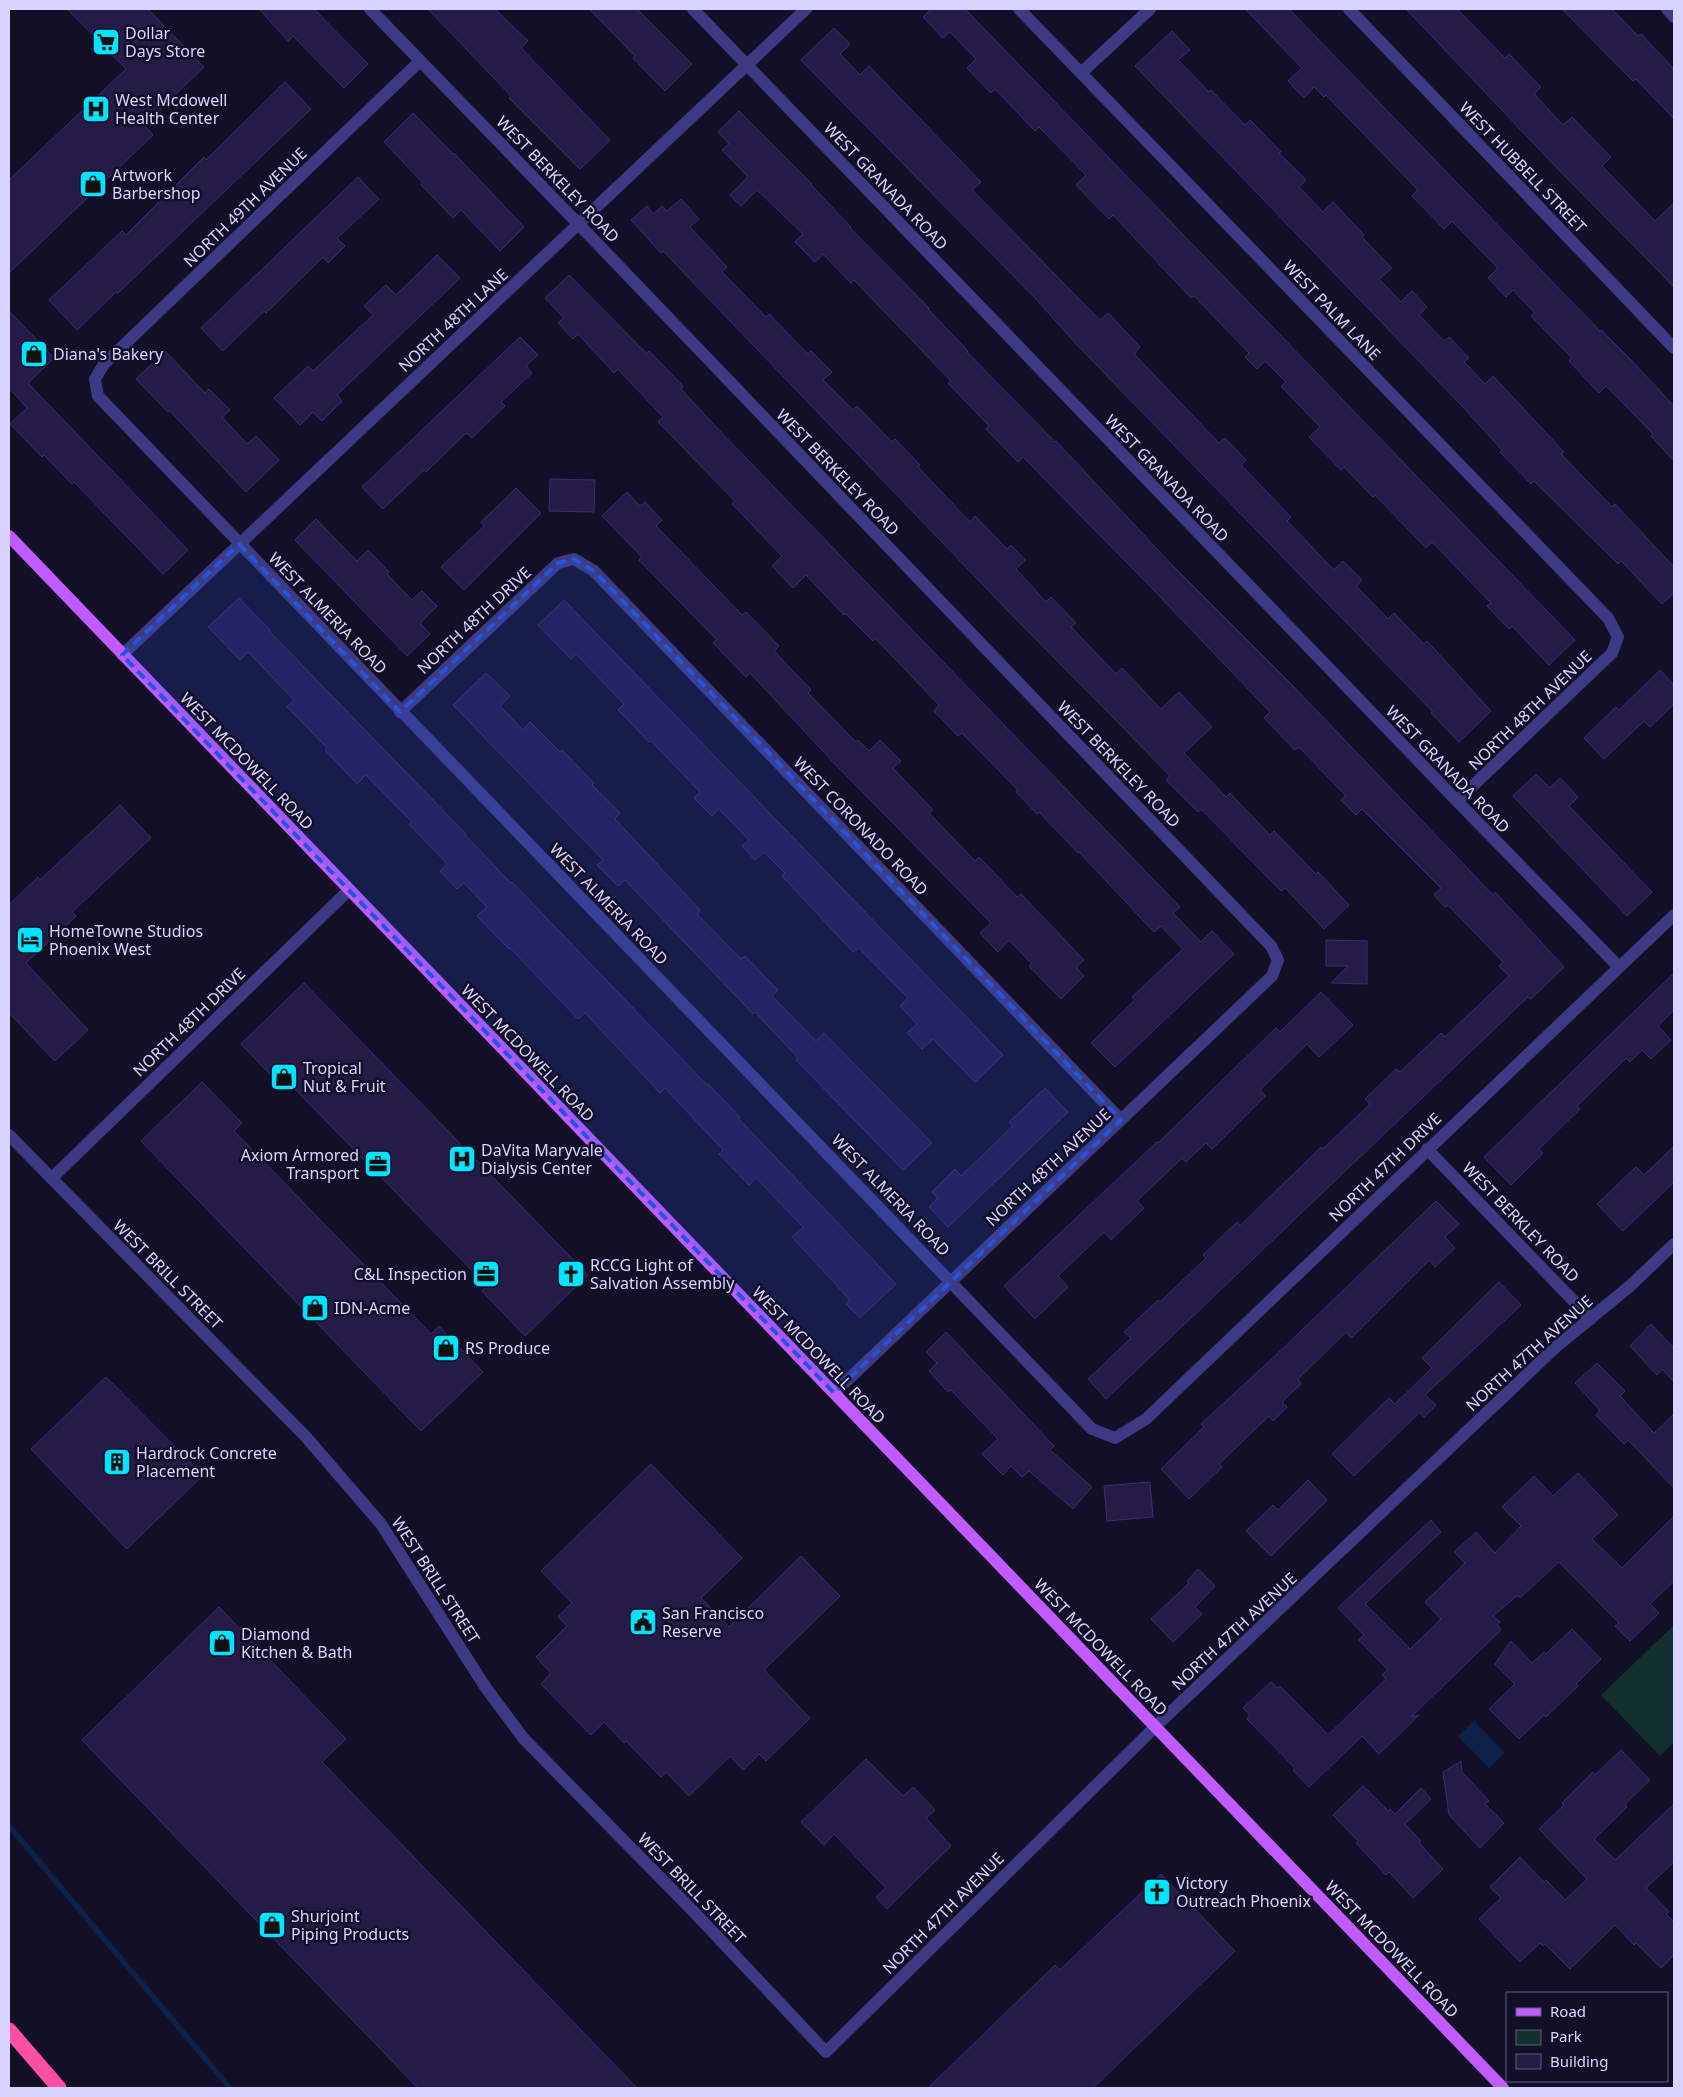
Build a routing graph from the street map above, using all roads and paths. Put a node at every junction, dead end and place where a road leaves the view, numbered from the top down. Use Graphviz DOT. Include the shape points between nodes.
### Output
graph roads {
  1 [pos="370,9"];
  2 [pos="693,9"];
  3 [pos="806,9"];
  4 [pos="1019,9"];
  5 [pos="1150,9"];
  6 [pos="1349,9"];
  7 [pos="1666,9"];
  8 [pos="1674,17"];
  9 [pos="420,61"];
  10 [pos="747,64"];
  11 [pos="1081,72"];
  12 [pos="578,224"];
  13 [pos="1674,348"];
  14 [pos="95,379"];
  15 [pos="9,536"];
  16 [pos="240,544"];
  17 [pos="574,559"];
  18 [pos="1618,636"];
  19 [pos="122,655"];
  20 [pos="400,712"];
  21 [pos="1457,802"];
  22 [pos="349,890"];
  23 [pos="1674,915"];
  24 [pos="1278,960"];
  25 [pos="1620,967"];
  26 [pos="1121,1120"];
  27 [pos="9,1135"];
  28 [pos="1427,1149"];
  29 [pos="52,1178"];
  30 [pos="1674,1244"];
  31 [pos="951,1281"];
  32 [pos="1591,1318"];
  33 [pos="834,1393"];
  34 [pos="1115,1438"];
  35 [pos="1155,1727"];
  36 [pos="9,2023"];
  37 [pos="9,2030"];
  38 [pos="826,2052"];
  39 [pos="46,2073"];
  40 [pos="59,2088"];
  41 [pos="1503,2088"];
  1 -- 9 [label="street, WEST BERKELEY ROAD"];
  2 -- 10 [label="street, WEST GRANADA ROAD"];
  3 -- 10 [label="street, NORTH 48TH LANE"];
  4 -- 11 [label="street, WEST PALM LANE"];
  5 -- 11 [label="street"];
  6 -- 13 [label="street, WEST HUBBELL STREET"];
  7 -- 8 [label="street"];
  9 -- 12 [label="street, WEST BERKELEY ROAD"];
  9 -- 14 [label="street, NORTH 49TH AVENUE" via="104,364"];
  10 -- 12 [label="street, NORTH 48TH LANE"];
  10 -- 21 [label="street, WEST GRANADA ROAD"];
  11 -- 18 [label="street, WEST PALM LANE" via="1608,618"];
  12 -- 16 [label="street, NORTH 48TH LANE"];
  12 -- 24 [label="street, WEST BERKELEY ROAD" via="1271,946"];
  14 -- 16 [label="street, WEST ALMERIA ROAD" via="98,396"];
  15 -- 19 [label="main road, WEST MCDOWELL ROAD"];
  16 -- 19 [label="street, NORTH 48TH LANE"];
  16 -- 20 [label="street, WEST ALMERIA ROAD"];
  17 -- 20 [label="street, NORTH 48TH DRIVE" via="558,563"];
  17 -- 26 [label="street, WEST CORONADO ROAD" via="594,571"];
  18 -- 21 [label="street, NORTH 48TH AVENUE" via="1612,653"];
  19 -- 22 [label="main road, WEST MCDOWELL ROAD"];
  20 -- 31 [label="street, WEST ALMERIA ROAD"];
  21 -- 25 [label="street, WEST GRANADA ROAD"];
  22 -- 29 [label="street, NORTH 48TH DRIVE"];
  22 -- 33 [label="main road, WEST MCDOWELL ROAD"];
  23 -- 25 [label="street, NORTH 47TH DRIVE"];
  24 -- 26 [label="street, NORTH 48TH AVENUE" via="1272,976"];
  25 -- 28 [label="street, NORTH 47TH DRIVE"];
  26 -- 31 [label="street, NORTH 48TH AVENUE"];
  27 -- 29 [label="street, WEST BRILL STREET"];
  28 -- 32 [label="street, WEST BERKLEY ROAD"];
  28 -- 34 [label="street, NORTH 47TH DRIVE" via="1146,1419"];
  29 -- 38 [label="street, WEST BRILL STREET" via="306,1437 373,1513 486,1688 524,1738"];
  30 -- 32 [label="street, NORTH 47TH AVENUE"];
  31 -- 33 [label="street, NORTH 48TH AVENUE"];
  31 -- 34 [label="street, WEST ALMERIA ROAD" via="1092,1429"];
  32 -- 35 [label="street, NORTH 47TH AVENUE" via="1557,1346"];
  33 -- 35 [label="main road, WEST MCDOWELL ROAD"];
  35 -- 38 [label="street, NORTH 47TH AVENUE"];
  35 -- 41 [label="main road, WEST MCDOWELL ROAD"];
  36 -- 39 [label="highway"];
  37 -- 39 [label="highway"];
  39 -- 40 [label="highway"];
}
